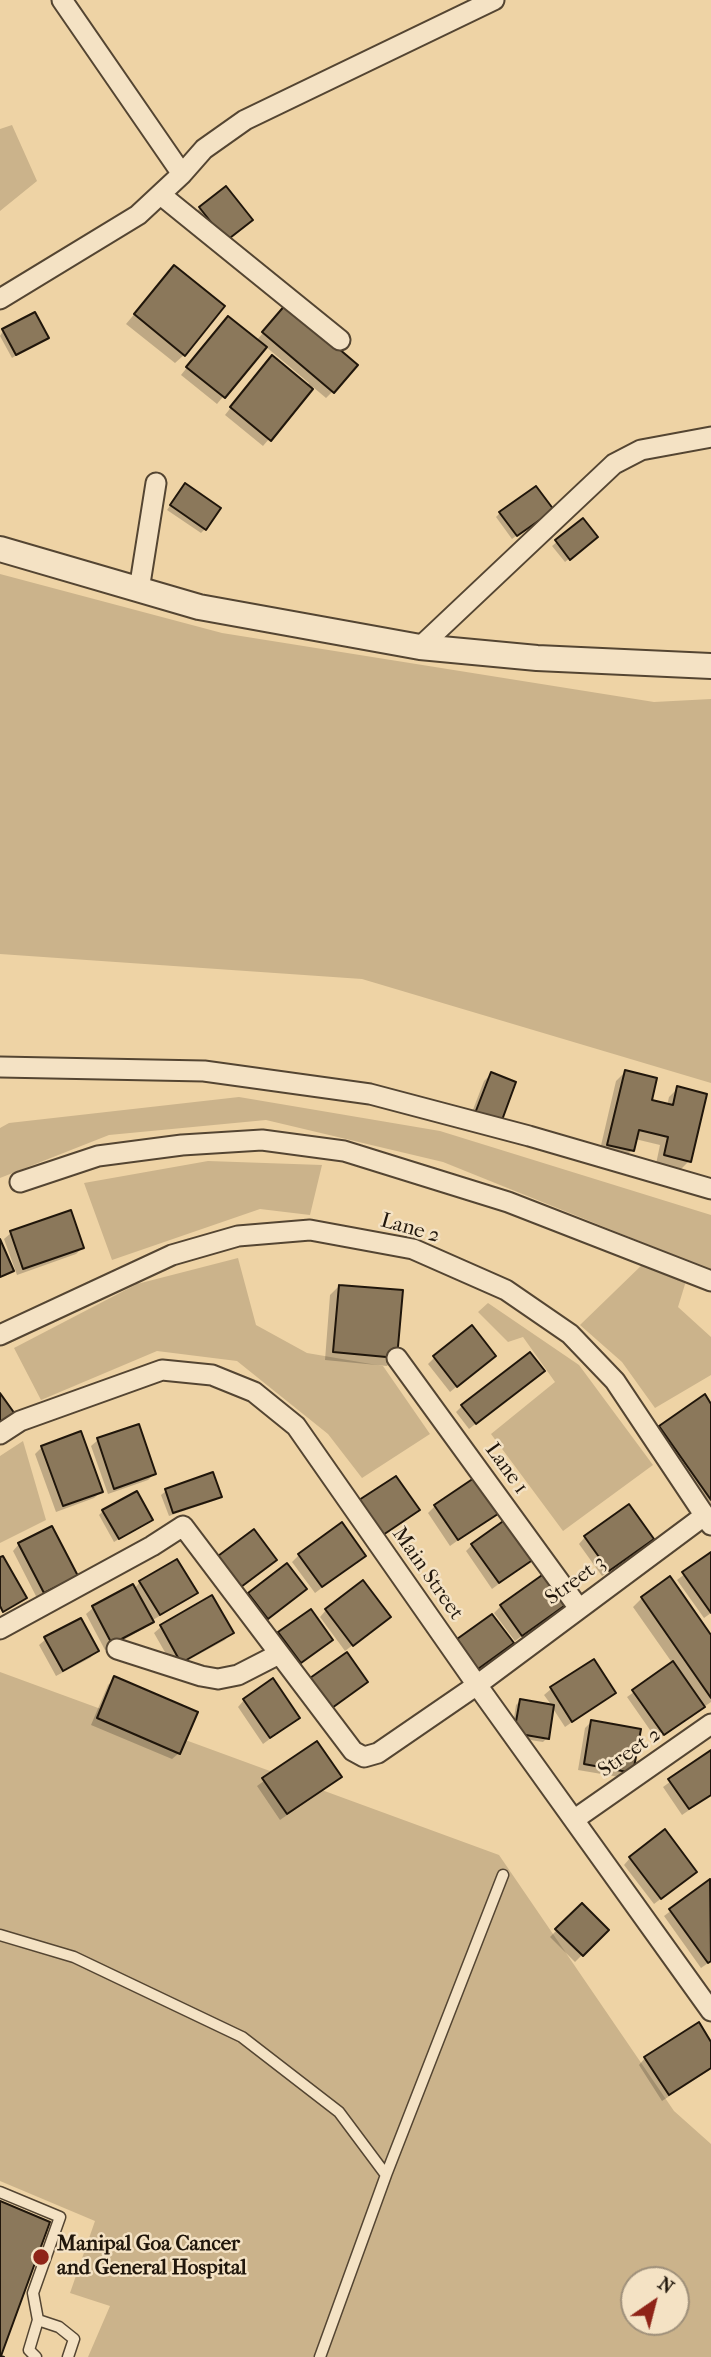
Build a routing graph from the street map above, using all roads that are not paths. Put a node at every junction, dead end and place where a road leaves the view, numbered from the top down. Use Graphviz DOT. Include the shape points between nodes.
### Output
graph roads {
  1 [pos="62,0"];
  2 [pos="494,0"];
  3 [pos="182,174"];
  4 [pos="161,195"];
  5 [pos="0,299"];
  6 [pos="340,340"];
  7 [pos="711,437"];
  8 [pos="156,483"];
  9 [pos="0,549"];
  10 [pos="138,590"];
  11 [pos="420,647"];
  12 [pos="711,666"];
  13 [pos="0,1067"];
  14 [pos="20,1182"];
  15 [pos="711,1189"];
  16 [pos="711,1281"];
  17 [pos="0,1335"];
  18 [pos="397,1358"];
  19 [pos="0,1434"];
  20 [pos="707,1521"];
  21 [pos="578,1607"];
  22 [pos="0,1629"];
  23 [pos="117,1649"];
  24 [pos="279,1654"];
  25 [pos="477,1685"];
  26 [pos="711,1724"];
  27 [pos="575,1819"];
  28 [pos="503,1875"];
  29 [pos="0,1935"];
  30 [pos="711,2011"];
  31 [pos="386,2175"];
  32 [pos="0,2192"];
  33 [pos="38,2320"];
  34 [pos="36,2357"];
  35 [pos="68,2357"];
  36 [pos="320,2357"];
  1 -- 3 [label="street"];
  2 -- 3 [label="street" via="245,120 204,149"];
  3 -- 4 [label="street"];
  4 -- 5 [label="street" via="138,215"];
  4 -- 6 [label="street"];
  7 -- 11 [label="street" via="641,450 614,464"];
  8 -- 10 [label="street"];
  9 -- 10 [label="street"];
  10 -- 11 [label="street" via="199,607"];
  11 -- 12 [label="street" via="537,659"];
  13 -- 15 [label="street" via="204,1071 370,1094"];
  14 -- 16 [label="street" via="98,1156 182,1145 262,1140 344,1151 508,1202"];
  17 -- 20 [label="street, Lane 2" via="172,1255 238,1236 310,1230 412,1249 506,1290 570,1334 615,1381"];
  18 -- 21 [label="street, Lane 1"];
  19 -- 25 [label="street, Main Street" via="20,1421 162,1370 212,1375 254,1392 296,1426"];
  20 -- 21 [label="street, Street 3"];
  21 -- 25 [label="street, Street 3"];
  22 -- 24 [label="street" via="183,1526"];
  23 -- 24 [label="street" via="218,1679 238,1675"];
  24 -- 25 [label="street, Street 3" via="353,1751 364,1757 378,1753"];
  25 -- 27 [label="street, Main Street"];
  26 -- 27 [label="street, Street 2"];
  27 -- 30 [label="street, Main Street"];
  28 -- 31 [label="lane"];
  29 -- 31 [label="lane" via="74,1956 243,2037 340,2112"];
  31 -- 36 [label="lane"];
  32 -- 33 [label="lane" via="60,2217 33,2293"];
  33 -- 34 [label="lane" via="29,2350"];
  33 -- 35 [label="lane" via="59,2327 74,2339"];
}
